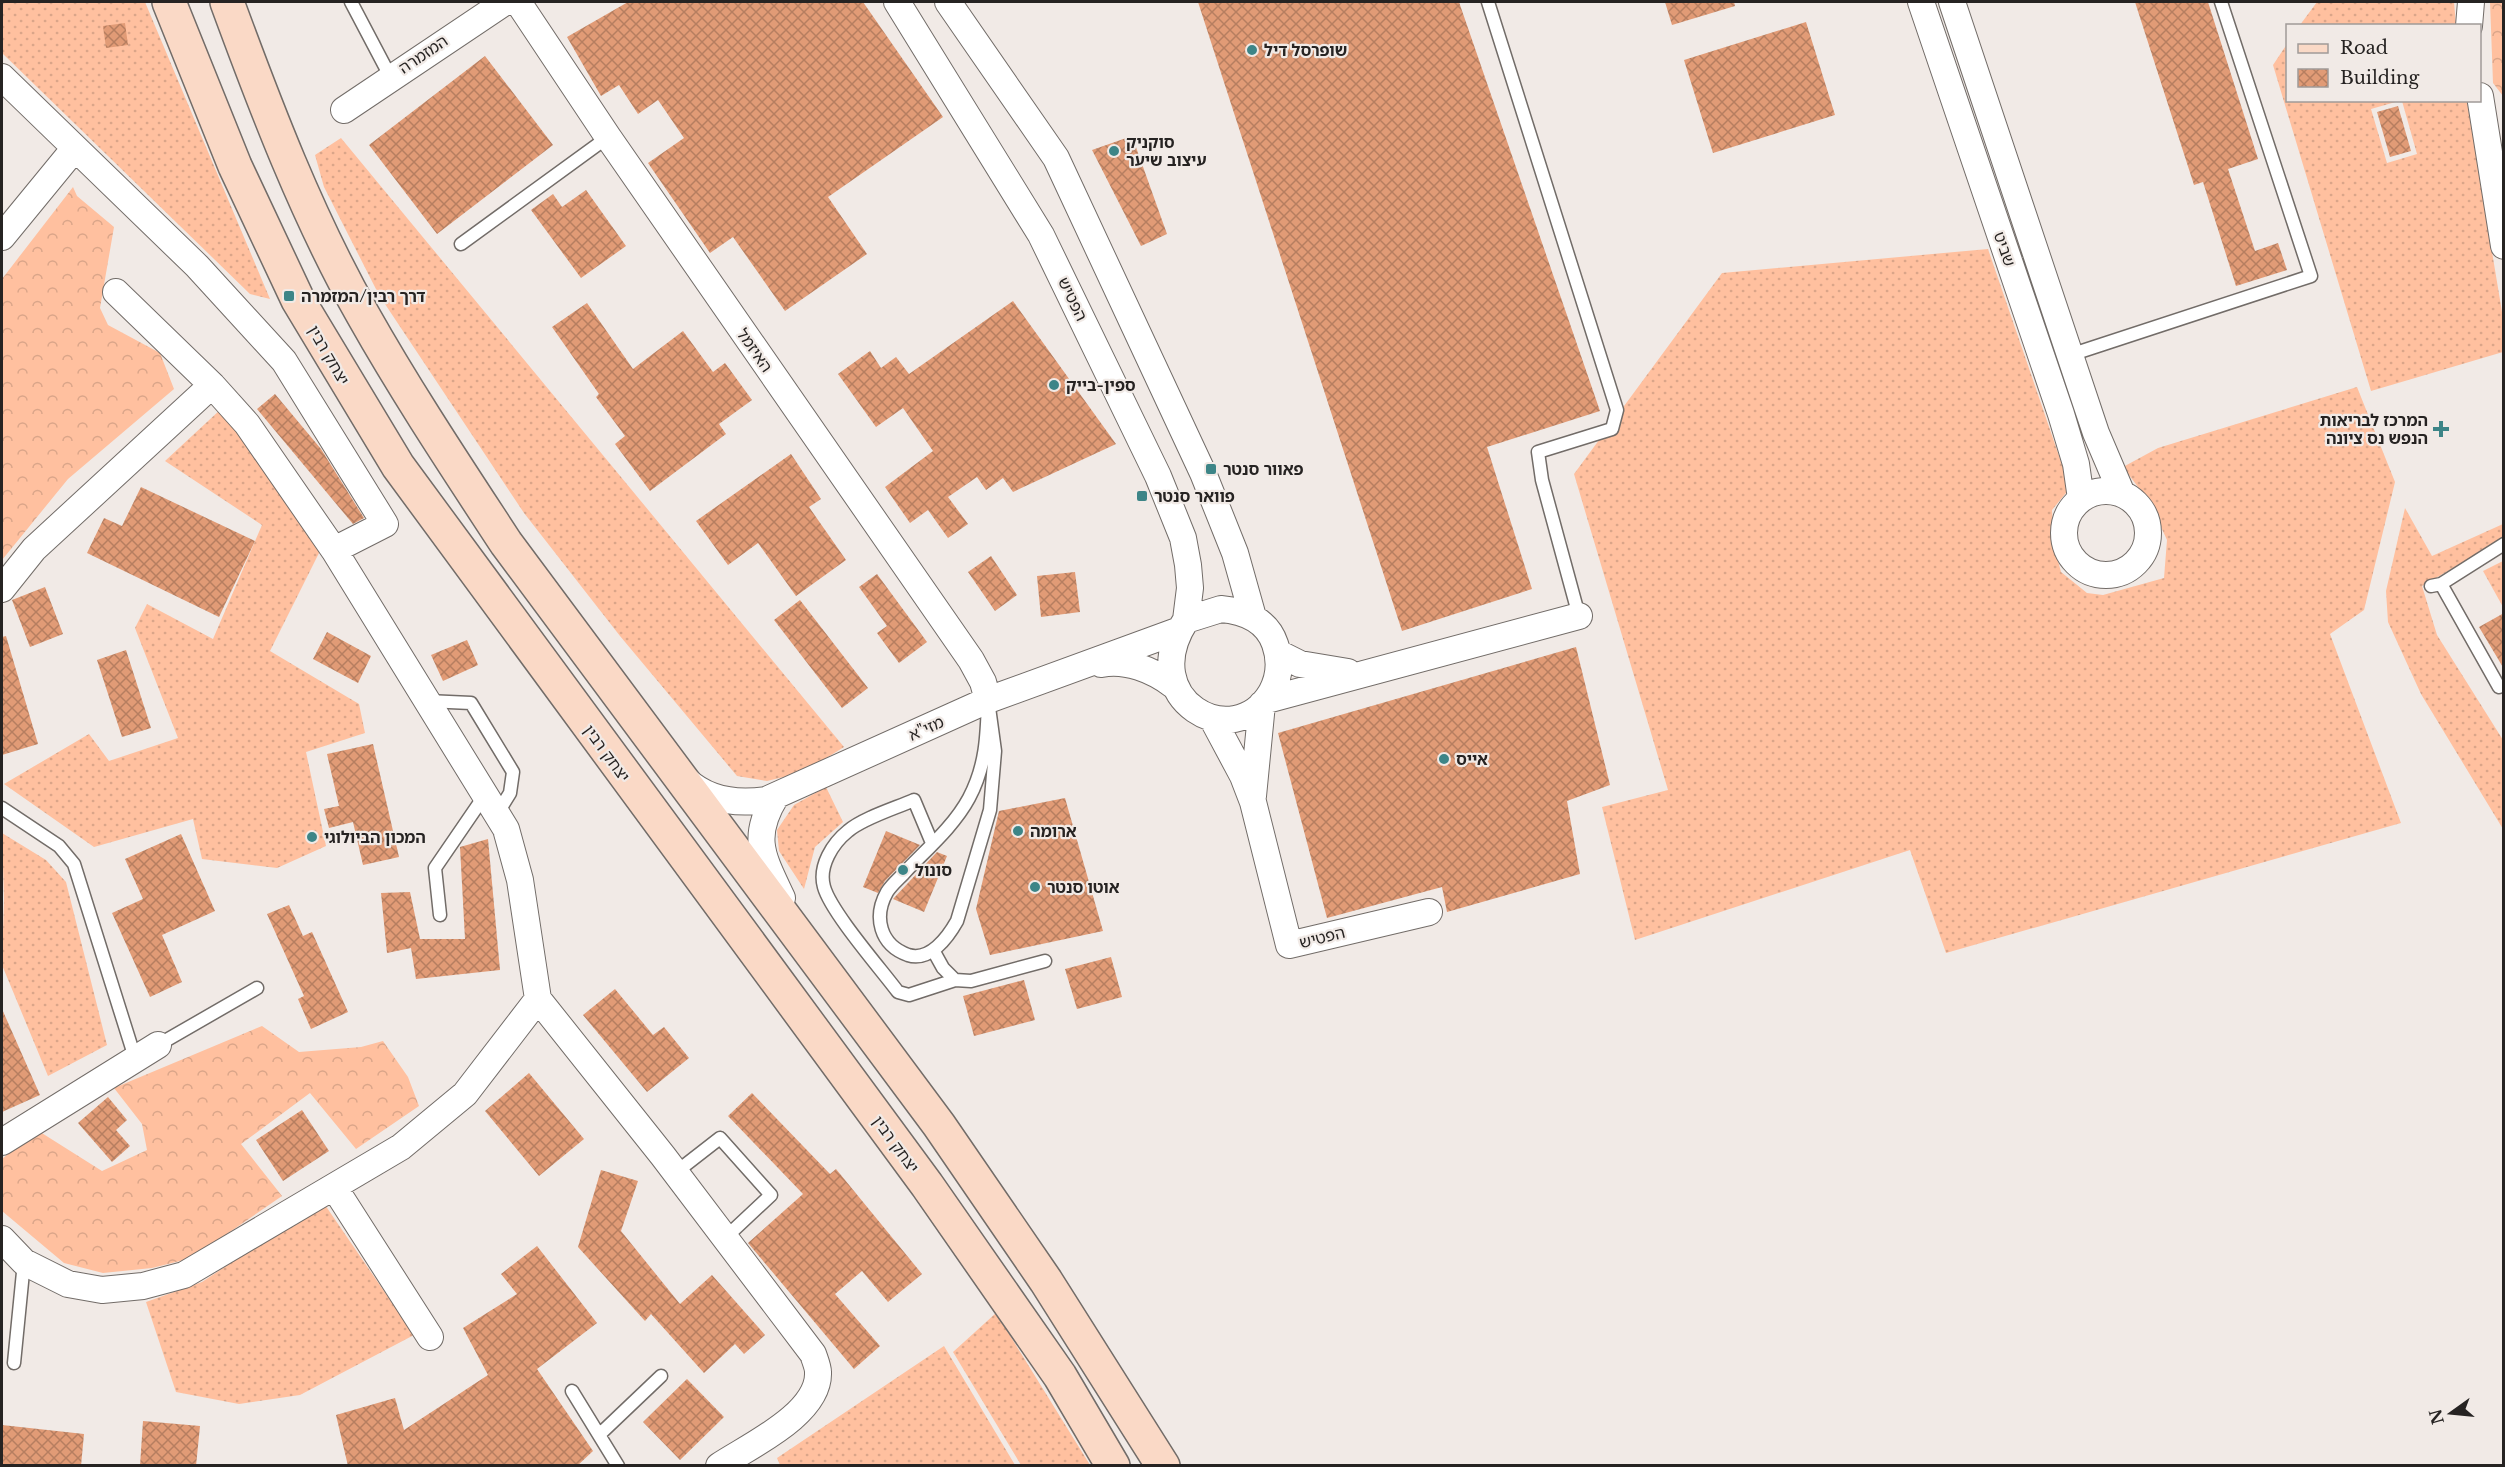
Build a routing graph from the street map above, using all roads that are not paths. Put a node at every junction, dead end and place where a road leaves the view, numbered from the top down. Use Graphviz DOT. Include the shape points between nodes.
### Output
graph roads {
  1 [pos="170,2"];
  2 [pos="227,2"];
  3 [pos="351,2"];
  4 [pos="505,2"];
  5 [pos="518,2"];
  6 [pos="897,2"];
  7 [pos="948,2"];
  8 [pos="1488,2"];
  9 [pos="1921,2"];
  10 [pos="1952,2"];
  11 [pos="2221,2"];
  12 [pos="2471,2"];
  13 [pos="2469,24"];
  14 [pos="390,76"];
  15 [pos="2,77"];
  16 [pos="2481,99"];
  17 [pos="344,110"];
  18 [pos="608,138"];
  19 [pos="75,148"];
  20 [pos="2,237"];
  21 [pos="461,244"];
  22 [pos="2504,246"];
  23 [pos="116,292"];
  24 [pos="2070,355"];
  25 [pos="212,385"];
  26 [pos="2122,495"];
  27 [pos="2080,499"];
  28 [pos="2504,544"];
  29 [pos="334,550"];
  30 [pos="2,589"];
  31 [pos="1579,616"];
  32 [pos="1253,617"];
  33 [pos="1183,625"];
  34 [pos="1278,653"];
  35 [pos="1080,668"];
  36 [pos="1360,673"];
  37 [pos="1173,685"];
  38 [pos="2499,687"];
  39 [pos="426,700"];
  40 [pos="988,700"];
  41 [pos="1264,702"];
  42 [pos="1212,718"];
  43 [pos="682,776"];
  44 [pos="776,796"];
  45 [pos="1253,802"];
  46 [pos="491,804"];
  47 [pos="2,808"];
  48 [pos="932,843"];
  49 [pos="1429,912"];
  50 [pos="440,915"];
  51 [pos="798,934"];
  52 [pos="933,950"];
  53 [pos="1045,961"];
  54 [pos="955,980"];
  55 [pos="257,988"];
  56 [pos="538,999"];
  57 [pos="158,1045"];
  58 [pos="135,1058"];
  59 [pos="2,1142"];
  60 [pos="675,1173"];
  61 [pos="334,1187"];
  62 [pos="2,1239"];
  63 [pos="724,1239"];
  64 [pos="24,1262"];
  65 [pos="430,1337"];
  66 [pos="14,1363"];
  67 [pos="661,1376"];
  68 [pos="572,1392"];
  69 [pos="599,1435"];
  70 [pos="618,1466"];
  71 [pos="719,1466"];
  72 [pos="1113,1466"];
  73 [pos="1163,1466"];
  1 -- 72 [label="main road, יצחק רבין" via="235,166 298,300 398,466 927,1185 1060,1376"];
  2 -- 43 [label="main road" via="275,129 362,314 506,543"];
  3 -- 14 [label="lane"];
  4 -- 14 [label="street, המזמרה"];
  5 -- 18 [label="street, האיזמל"];
  6 -- 33 [label="street, הפטיש" via="1041,234 1158,476 1183,538 1190,588"];
  7 -- 32 [label="street" via="1056,158 1203,473 1235,553"];
  8 -- 31 [label="lane" via="1617,410 1612,429 1538,452"];
  9 -- 27 [label="street, שביט" via="2061,414 2076,464"];
  10 -- 24 [label="street, שביט"];
  11 -- 24 [label="lane" via="2311,276"];
  12 -- 13 [label="street"];
  14 -- 17 [label="street, המזמרה"];
  15 -- 19 [label="street"];
  16 -- 22 [label="street" via="2490,130"];
  18 -- 21 [label="lane"];
  18 -- 40 [label="street, האיזמל" via="970,660"];
  19 -- 20 [label="street"];
  19 -- 29 [label="street" via="197,266 284,362 385,524"];
  23 -- 25 [label="street"];
  24 -- 26 [label="street, שביט"];
  25 -- 29 [label="street" via="254,434"];
  25 -- 30 [label="street" via="34,549"];
  26 -- 27 [label="street" via="2095,492"];
  26 -- 27 [label="street" via="2139,507 2147,522 2148,539 2143,555 2132,567 2100,576 2072,560 2065,544 2064,527 2069,512"];
  28 -- 38 [label="lane" via="2436,585"];
  29 -- 39 [label="street"];
  31 -- 36 [label="street"];
  32 -- 33 [label="street" via="1221,609"];
  32 -- 34 [label="street" via="1274,639"];
  33 -- 35 [label="street, מזי\"א"];
  33 -- 37 [label="street" via="1170,656"];
  34 -- 36 [label="street" via="1314,668"];
  34 -- 41 [label="street" via="1275,685"];
  35 -- 37 [label="street, מזי\"א" via="1107,662 1128,664 1146,669"];
  35 -- 40 [label="street, מזי\"א"];
  36 -- 41 [label="street"];
  37 -- 42 [label="street" via="1183,700"];
  39 -- 46 [label="street"];
  39 -- 46 [label="lane" via="471,703 513,772 510,793"];
  40 -- 44 [label="street, מזי\"א"];
  40 -- 48 [label="lane" via="987,748 979,776 967,801"];
  40 -- 52 [label="lane" via="995,751 990,810 957,921 948,937"];
  41 -- 42 [label="street" via="1247,715"];
  41 -- 45 [label="street, הפטיש"];
  42 -- 45 [label="street, הפטיש" via="1244,776"];
  43 -- 44 [label="street, מזי\"א" via="692,786 726,801 752,802"];
  43 -- 51 [label="main road"];
  44 -- 51 [label="street" via="764,818 760,842 763,858"];
  45 -- 49 [label="street, הפטיש" via="1290,945"];
  46 -- 50 [label="lane" via="435,868"];
  46 -- 56 [label="street" via="506,829 520,880"];
  47 -- 58 [label="lane" via="59,846 74,864"];
  48 -- 52 [label="lane" via="888,890 880,923 883,936 897,951 914,957"];
  48 -- 54 [label="lane" via="914,800 849,829 833,845 823,870 824,887 837,911 898,992 909,995"];
  51 -- 73 [label="main road" via="939,1125 1046,1281"];
  52 -- 54 [label="lane"];
  53 -- 54 [label="lane" via="971,981"];
  55 -- 57 [label="lane"];
  56 -- 60 [label="street"];
  56 -- 61 [label="street" via="465,1094 401,1147"];
  57 -- 58 [label="street"];
  58 -- 59 [label="street"];
  60 -- 63 [label="street"];
  60 -- 63 [label="lane" via="720,1138 771,1195"];
  61 -- 64 [label="street" via="184,1275 143,1286 102,1290 68,1284"];
  61 -- 65 [label="street"];
  62 -- 64 [label="street"];
  63 -- 71 [label="street" via="802,1336 819,1373 799,1414"];
  64 -- 66 [label="lane"];
  67 -- 69 [label="lane"];
  68 -- 69 [label="lane"];
  69 -- 70 [label="lane"];
}
